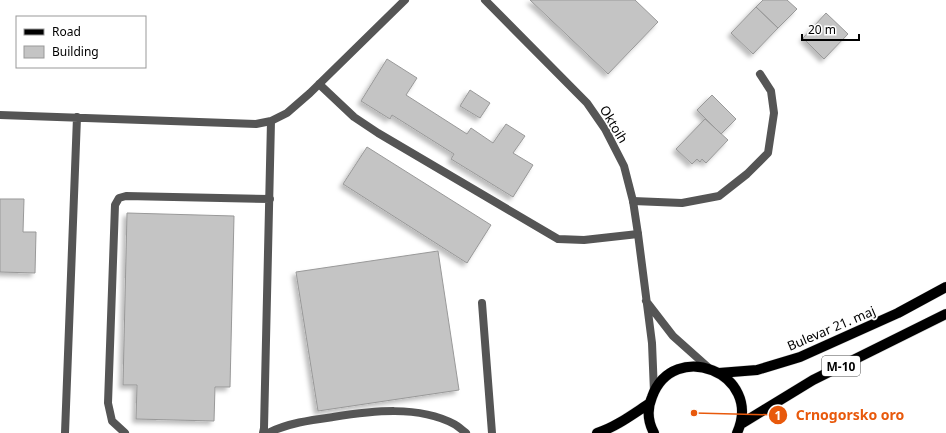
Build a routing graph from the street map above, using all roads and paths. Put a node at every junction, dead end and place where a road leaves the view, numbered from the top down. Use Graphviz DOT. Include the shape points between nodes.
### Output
graph roads {
  1 [pos="405,0"];
  2 [pos="485,0"];
  3 [pos="760,74"];
  4 [pos="319,84"];
  5 [pos="0,115"];
  6 [pos="77,117"];
  7 [pos="271,121"];
  8 [pos="270,199"];
  9 [pos="633,201"];
  10 [pos="638,234"];
  11 [pos="946,287"];
  12 [pos="646,300"];
  13 [pos="482,303"];
  14 [pos="946,314"];
  15 [pos="714,371"];
  16 [pos="654,392"];
  17 [pos="650,403"];
  18 [pos="739,429"];
  19 [pos="65,433"];
  20 [pos="125,433"];
  21 [pos="263,433"];
  22 [pos="268,433"];
  23 [pos="466,433"];
  24 [pos="492,433"];
  25 [pos="597,433"];
  26 [pos="654,433"];
  1 -- 4 [label="street"];
  2 -- 9 [label="street, Oktoih" via="576,91 596,115 624,166"];
  3 -- 9 [label="street" via="772,91 774,113 768,153 747,174 719,196 682,203"];
  4 -- 7 [label="street" via="287,113"];
  4 -- 10 [label="street" via="354,117 378,133 558,239 584,240"];
  5 -- 6 [label="street"];
  6 -- 7 [label="street" via="256,124"];
  6 -- 19 [label="street"];
  7 -- 8 [label="street"];
  8 -- 20 [label="street" via="126,196 119,198 115,205 108,403 112,421"];
  8 -- 21 [label="street"];
  9 -- 10 [label="street, Oktoih"];
  10 -- 12 [label="street, Oktoih"];
  11 -- 15 [label="main road, Bulevar 21. maj / M-10" via="898,313 800,357 757,370"];
  12 -- 15 [label="street, Oktoih" via="673,336"];
  12 -- 16 [label="street, Oktoih" via="652,343"];
  13 -- 24 [label="street"];
  14 -- 18 [label="main road, M-10" via="813,380"];
  15 -- 16 [label="main road, M-10" via="697,367 683,368 660,382"];
  15 -- 18 [label="main road, M-10" via="730,383 738,395 742,410"];
  16 -- 17 [label="main road, M-10"];
  17 -- 25 [label="main road"];
  17 -- 26 [label="main road, M-10" via="649,415"];
  22 -- 23 [label="street" via="317,419 388,411 436,417 454,424"];
}
